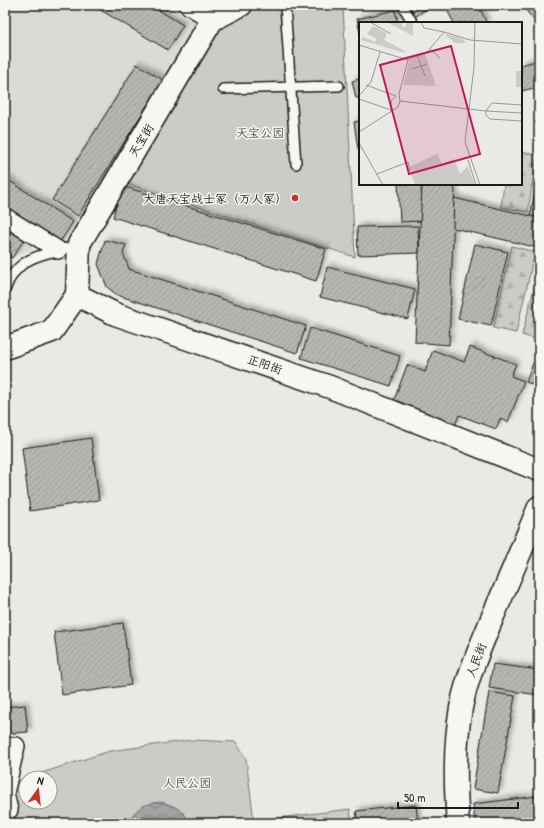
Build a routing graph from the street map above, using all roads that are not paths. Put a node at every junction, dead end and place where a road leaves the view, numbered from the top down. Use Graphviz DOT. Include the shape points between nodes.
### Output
graph roads {
  1 [pos="188,5"];
  2 [pos="241,5"];
  3 [pos="285,5"];
  4 [pos="402,5"];
  5 [pos="212,20"];
  6 [pos="412,22"];
  7 [pos="339,86"];
  8 [pos="290,87"];
  9 [pos="224,88"];
  10 [pos="296,164"];
  11 [pos="5,217"];
  12 [pos="79,244"];
  13 [pos="58,250"];
  14 [pos="5,290"];
  15 [pos="77,295"];
  16 [pos="5,348"];
  17 [pos="539,470"];
  18 [pos="539,507"];
  19 [pos="5,746"];
  20 [pos="455,766"];
  21 [pos="9,810"];
  22 [pos="448,823"];
  23 [pos="458,823"];
  1 -- 5 [label="street"];
  2 -- 5 [label="street"];
  3 -- 8 [label="lane"];
  4 -- 6 [label="lane"];
  5 -- 12 [label="street, 天宝街"];
  7 -- 8 [label="lane"];
  8 -- 9 [label="lane"];
  8 -- 10 [label="lane"];
  11 -- 13 [label="street"];
  12 -- 13 [label="lane"];
  12 -- 15 [label="street, 天宝街"];
  13 -- 14 [label="lane" via="25,261 8,280"];
  15 -- 16 [label="street" via="52,331"];
  15 -- 17 [label="street, 正阳街" via="115,314 330,387"];
  18 -- 20 [label="street, 人民街" via="469,678 458,723"];
  19 -- 21 [label="street" via="16,746 6,793"];
  20 -- 22 [label="street"];
  20 -- 23 [label="street, 人民街"];
}
